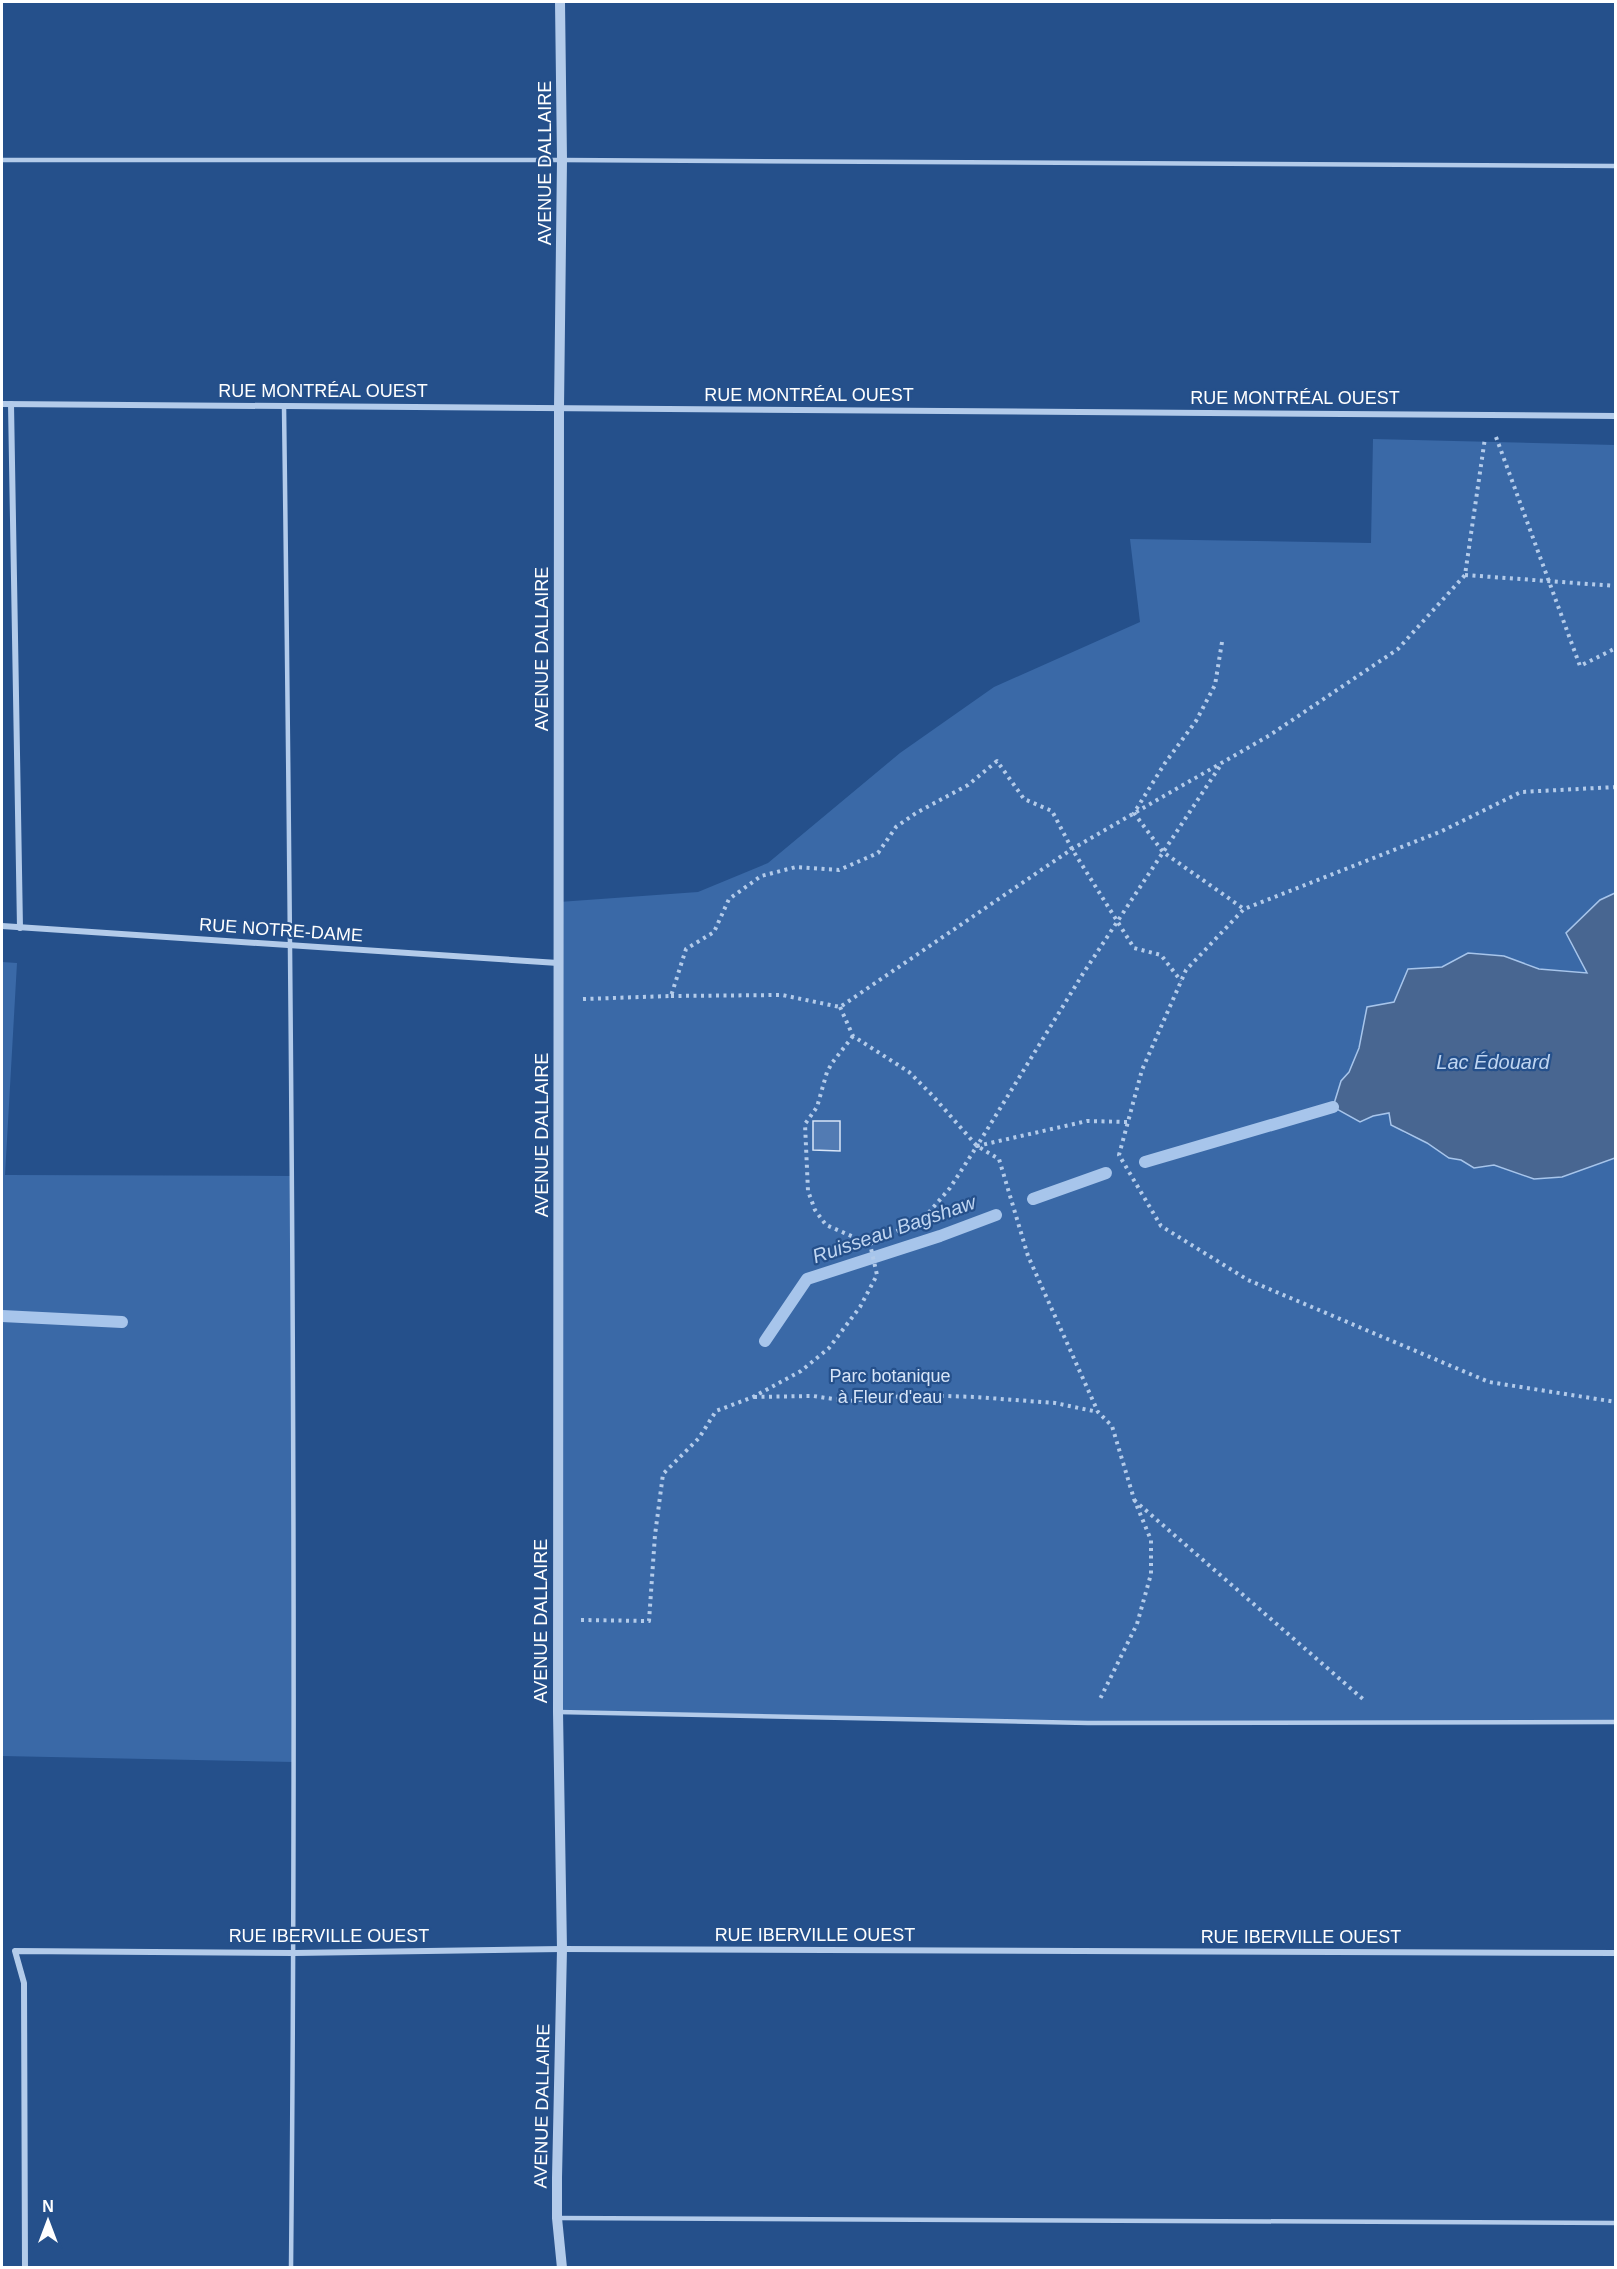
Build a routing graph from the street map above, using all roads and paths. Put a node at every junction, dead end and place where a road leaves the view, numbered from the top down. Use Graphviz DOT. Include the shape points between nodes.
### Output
graph roads {
  1 [pos="560,2"];
  2 [pos="2,160"];
  3 [pos="562,160"];
  4 [pos="1616,166"];
  5 [pos="2,404"];
  6 [pos="11,404"];
  7 [pos="284,406"];
  8 [pos="559,408"];
  9 [pos="1488,415"];
  10 [pos="1616,416"];
  11 [pos="1465,575"];
  12 [pos="1550,581"];
  13 [pos="1616,586"];
  14 [pos="1222,642"];
  15 [pos="1616,648"];
  16 [pos="1223,760"];
  17 [pos="1616,787"];
  18 [pos="1134,813"];
  19 [pos="1072,849"];
  20 [pos="1163,852"];
  21 [pos="1244,909"];
  22 [pos="1118,921"];
  23 [pos="2,926"];
  24 [pos="20,928"];
  25 [pos="291,945"];
  26 [pos="558,963"];
  27 [pos="1181,981"];
  28 [pos="671,996"];
  29 [pos="558,1000"];
  30 [pos="840,1007"];
  31 [pos="853,1036"];
  32 [pos="1127,1122"];
  33 [pos="977,1146"];
  34 [pos="870,1244"];
  35 [pos="753,1397"];
  36 [pos="1616,1402"];
  37 [pos="1098,1412"];
  38 [pos="1134,1499"];
  39 [pos="558,1619"];
  40 [pos="558,1712"];
  41 [pos="1385,1722"];
  42 [pos="1616,1722"];
  43 [pos="1088,1723"];
  44 [pos="561,1949"];
  45 [pos="294,1953"];
  46 [pos="1616,1953"];
  47 [pos="557,2218"];
  48 [pos="1616,2223"];
  49 [pos="25,2268"];
  50 [pos="291,2268"];
  51 [pos="562,2268"];
  1 -- 3 [label="street, AVENUE DALLAIRE"];
  2 -- 3 [label="lane"];
  3 -- 4 [label="lane"];
  3 -- 8 [label="street, AVENUE DALLAIRE"];
  5 -- 6 [label="street, RUE MONTRÉAL OUEST"];
  6 -- 7 [label="street, RUE MONTRÉAL OUEST"];
  6 -- 24 [label="street"];
  7 -- 8 [label="street, RUE MONTRÉAL OUEST"];
  7 -- 25 [label="lane"];
  8 -- 9 [label="street, RUE MONTRÉAL OUEST"];
  8 -- 26 [label="street, AVENUE DALLAIRE"];
  9 -- 10 [label="street, RUE MONTRÉAL OUEST"];
  9 -- 11 [label="path"];
  9 -- 12 [label="path"];
  11 -- 12 [label="path"];
  11 -- 16 [label="path" via="1398,649 1270,735"];
  12 -- 13 [label="path"];
  12 -- 15 [label="path" via="1580,666"];
  14 -- 18 [label="path" via="1215,686 1196,722"];
  16 -- 18 [label="path"];
  16 -- 20 [label="path"];
  17 -- 21 [label="path" via="1521,792 1442,831"];
  18 -- 19 [label="path"];
  18 -- 20 [label="path"];
  19 -- 22 [label="path"];
  19 -- 28 [label="path" via="1052,811 1024,799 997,761 968,785 896,827 878,853 839,870 796,867 761,876 729,899 714,932 686,949"];
  19 -- 30 [label="path"];
  20 -- 21 [label="path"];
  20 -- 22 [label="path"];
  21 -- 27 [label="path" via="1186,970"];
  22 -- 27 [label="path" via="1134,948 1161,955"];
  22 -- 33 [label="path"];
  23 -- 24 [label="street, RUE NOTRE-DAME"];
  24 -- 25 [label="street, RUE NOTRE-DAME"];
  25 -- 26 [label="street, RUE NOTRE-DAME"];
  25 -- 45 [label="lane"];
  26 -- 29 [label="street, AVENUE DALLAIRE"];
  27 -- 32 [label="path" via="1142,1071"];
  28 -- 29 [label="path"];
  28 -- 30 [label="path" via="782,995"];
  29 -- 39 [label="street, AVENUE DALLAIRE"];
  30 -- 31 [label="path"];
  31 -- 33 [label="path" via="909,1072"];
  31 -- 34 [label="path" via="827,1072 817,1107 805,1124 808,1191 826,1225"];
  32 -- 33 [label="path" via="1087,1121"];
  32 -- 36 [label="path" via="1119,1155 1161,1226 1248,1280 1489,1382"];
  33 -- 34 [label="path" via="950,1188 924,1218"];
  33 -- 37 [label="path" via="999,1159 1028,1256"];
  34 -- 35 [label="path" via="877,1275 860,1307 829,1348 801,1371"];
  35 -- 37 [label="path" via="813,1396 847,1401 916,1395 975,1397 1055,1403"];
  35 -- 39 [label="path" via="716,1411 699,1438 663,1474 649,1621"];
  37 -- 38 [label="path" via="1112,1426"];
  38 -- 41 [label="path" via="1352,1688"];
  38 -- 43 [label="path" via="1151,1540 1151,1574 1137,1624"];
  39 -- 40 [label="street, AVENUE DALLAIRE"];
  40 -- 43 [label="lane"];
  40 -- 44 [label="street, AVENUE DALLAIRE"];
  41 -- 42 [label="lane"];
  41 -- 43 [label="lane"];
  44 -- 45 [label="street, RUE IBERVILLE OUEST"];
  44 -- 46 [label="street, RUE IBERVILLE OUEST"];
  44 -- 47 [label="street, AVENUE DALLAIRE"];
  45 -- 49 [label="street, RUE IBERVILLE OUEST" via="15,1951 24,1983"];
  45 -- 50 [label="lane"];
  47 -- 48 [label="lane"];
  47 -- 51 [label="street, AVENUE DALLAIRE"];
}
